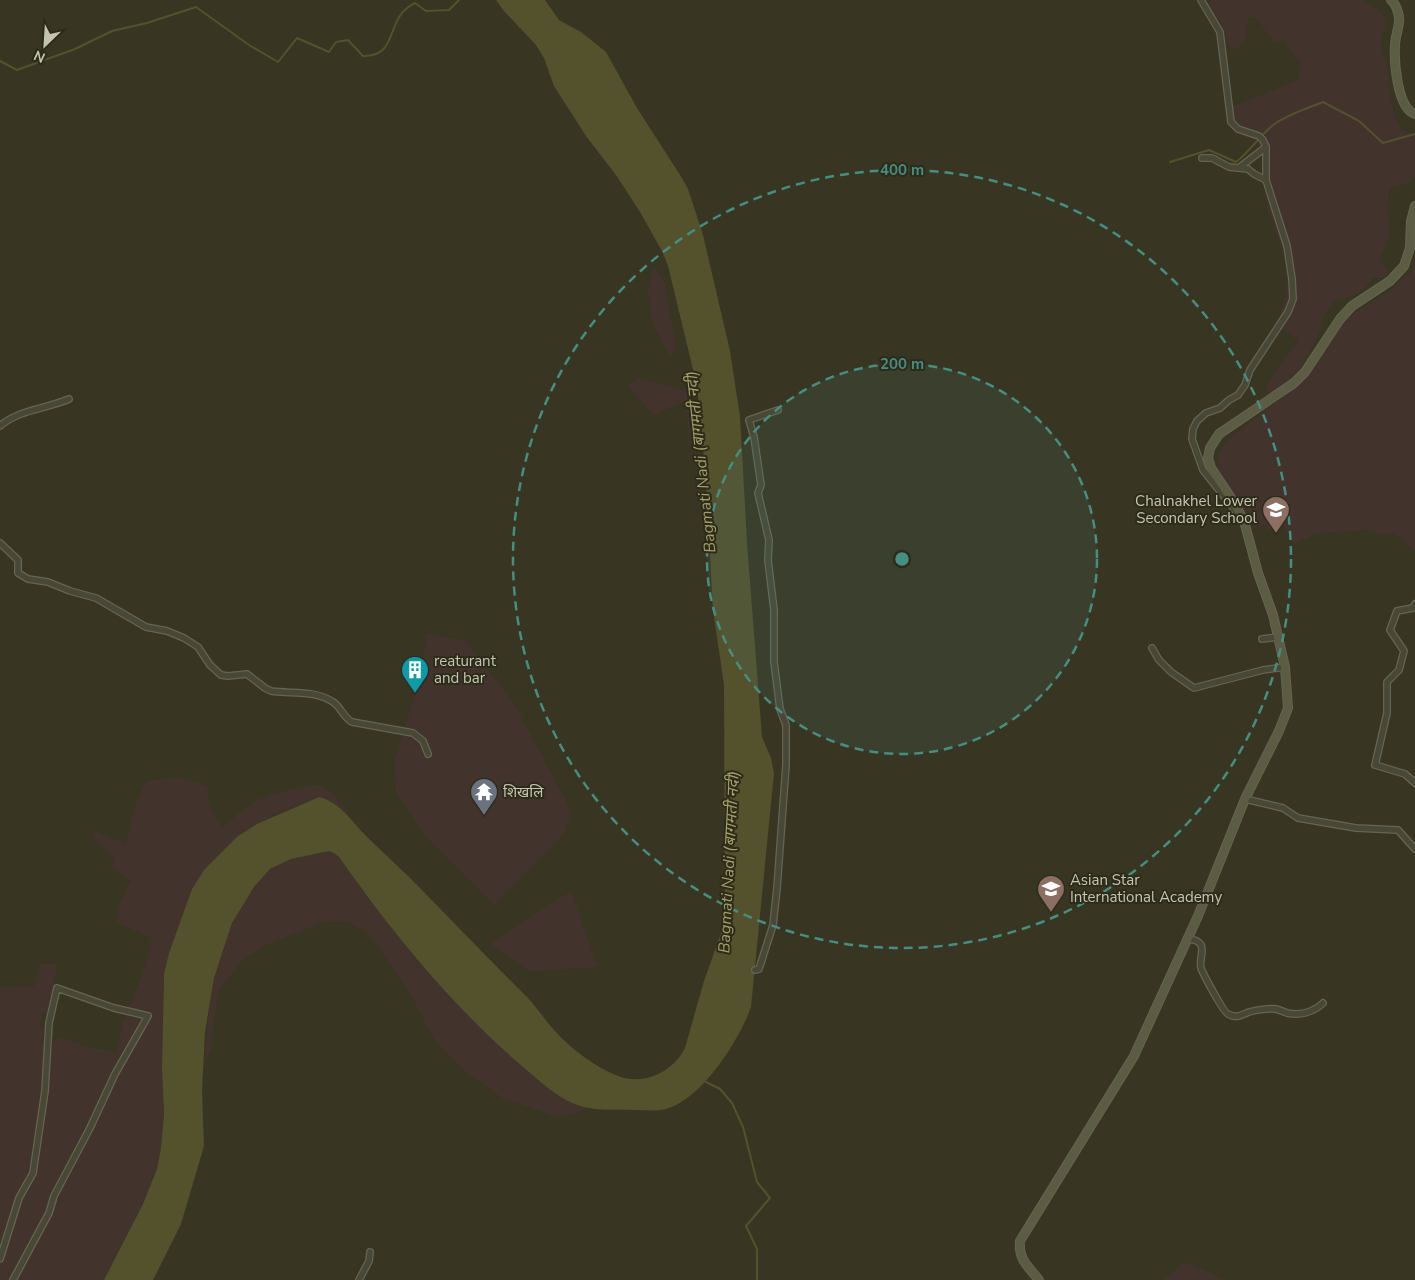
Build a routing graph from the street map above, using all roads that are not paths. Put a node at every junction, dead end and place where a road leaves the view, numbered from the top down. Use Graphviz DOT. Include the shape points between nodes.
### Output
graph roads {
  1 [pos="1201,0"];
  2 [pos="1391,0"];
  3 [pos="1415,114"];
  4 [pos="1266,147"];
  5 [pos="1202,158"];
  6 [pos="1240,167"];
  7 [pos="1266,180"];
  8 [pos="1415,206"];
  9 [pos="69,399"];
  10 [pos="778,410"];
  11 [pos="0,426"];
  12 [pos="1244,520"];
  13 [pos="0,543"];
  14 [pos="1415,604"];
  15 [pos="1279,637"];
  16 [pos="1262,639"];
  17 [pos="1152,648"];
  18 [pos="1285,667"];
  19 [pos="428,754"];
  20 [pos="1415,783"];
  21 [pos="1245,799"];
  22 [pos="1415,849"];
  23 [pos="1188,938"];
  24 [pos="755,970"];
  25 [pos="1323,1003"];
  26 [pos="370,1252"];
  27 [pos="0,1259"];
  28 [pos="13,1280"];
  29 [pos="359,1280"];
  30 [pos="1039,1280"];
  1 -- 4 [label="street" via="1220,32 1232,122 1238,129 1259,136"];
  2 -- 3 [label="main road" via="1399,18 1395,58 1402,102"];
  4 -- 6 [label="street"];
  4 -- 7 [label="street"];
  5 -- 6 [label="street" via="1212,158 1229,167"];
  6 -- 7 [label="street"];
  7 -- 12 [label="street" via="1286,246 1293,299 1250,370 1246,385 1238,396 1202,417 1193,429 1192,439 1202,470"];
  8 -- 12 [label="main road" via="1410,248 1404,266 1390,281 1352,306 1294,383 1219,434 1213,442 1208,454 1211,468"];
  9 -- 11 [label="street" via="14,415"];
  10 -- 24 [label="street" via="749,420 761,485 758,493 769,540 774,662 780,709 786,724 784,795 773,925 759,969"];
  12 -- 15 [label="main road"];
  13 -- 19 [label="street" via="18,560 18,573 23,576 96,598 146,627 184,638 198,647 221,675 248,674 271,691 324,697 338,705 352,722 413,733 423,741"];
  14 -- 20 [label="street" via="1413,608 1397,611 1390,630 1404,651 1399,670 1387,682 1387,712 1375,765 1404,774"];
  15 -- 16 [label="street"];
  15 -- 18 [label="main road"];
  17 -- 18 [label="street" via="1171,672 1194,688"];
  18 -- 21 [label="main road" via="1288,708"];
  21 -- 22 [label="street" via="1283,808 1298,818 1356,828 1398,830"];
  21 -- 23 [label="main road"];
  23 -- 25 [label="street" via="1201,946 1200,966 1223,1011 1228,1014 1240,1017 1249,1012 1276,1009 1301,1013 1316,1010"];
  23 -- 30 [label="main road" via="1129,1065 1020,1241 1019,1250 1024,1264"];
  26 -- 29 [label="street"];
  27 -- 28 [label="street" via="19,1198 33,1173 45,1091 49,1022 57,988 148,1016 115,1074 54,1196 50,1213"];
}
